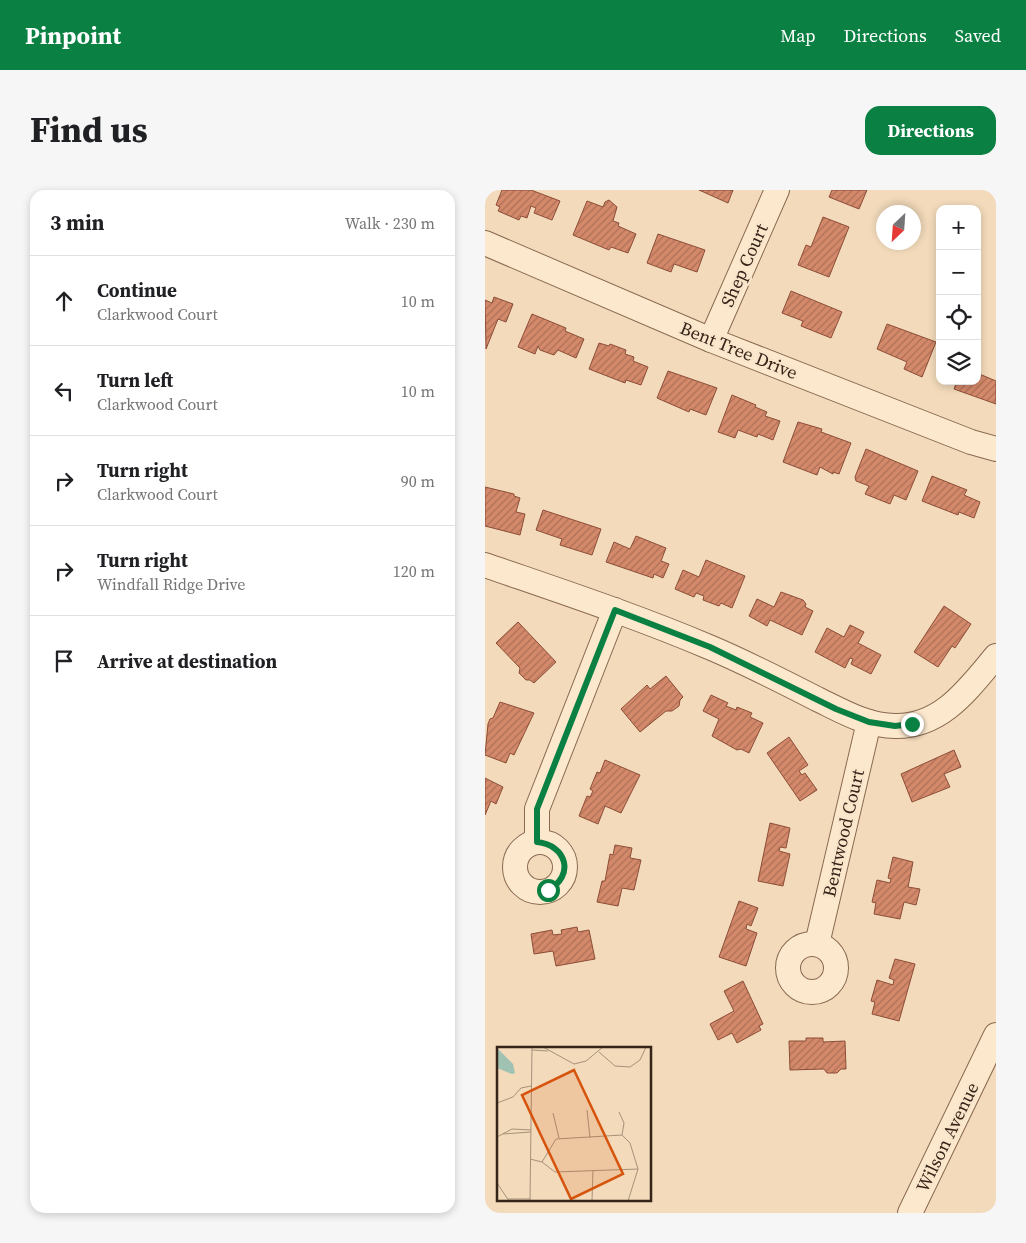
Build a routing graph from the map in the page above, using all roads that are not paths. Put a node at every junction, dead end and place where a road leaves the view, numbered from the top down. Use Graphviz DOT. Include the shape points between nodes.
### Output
graph roads {
  1 [pos="777,190"];
  2 [pos="485,243"];
  3 [pos="711,340"];
  4 [pos="996,449"];
  5 [pos="485,565"];
  6 [pos="615,610"];
  7 [pos="996,656"];
  8 [pos="869,722"];
  9 [pos="537,842"];
  10 [pos="817,944"];
  11 [pos="996,1035"];
  12 [pos="910,1213"];
  1 -- 3 [label="street, Shep Court"];
  2 -- 3 [label="street, Bent Tree Drive"];
  3 -- 4 [label="street, Bent Tree Drive"];
  5 -- 6 [label="street"];
  6 -- 8 [label="street" via="710,647"];
  6 -- 9 [label="street" via="537,809"];
  7 -- 8 [label="street" via="963,695 931,720 895,726"];
  8 -- 10 [label="street, Bentwood Court"];
  11 -- 12 [label="street, Wilson Avenue"];
}
